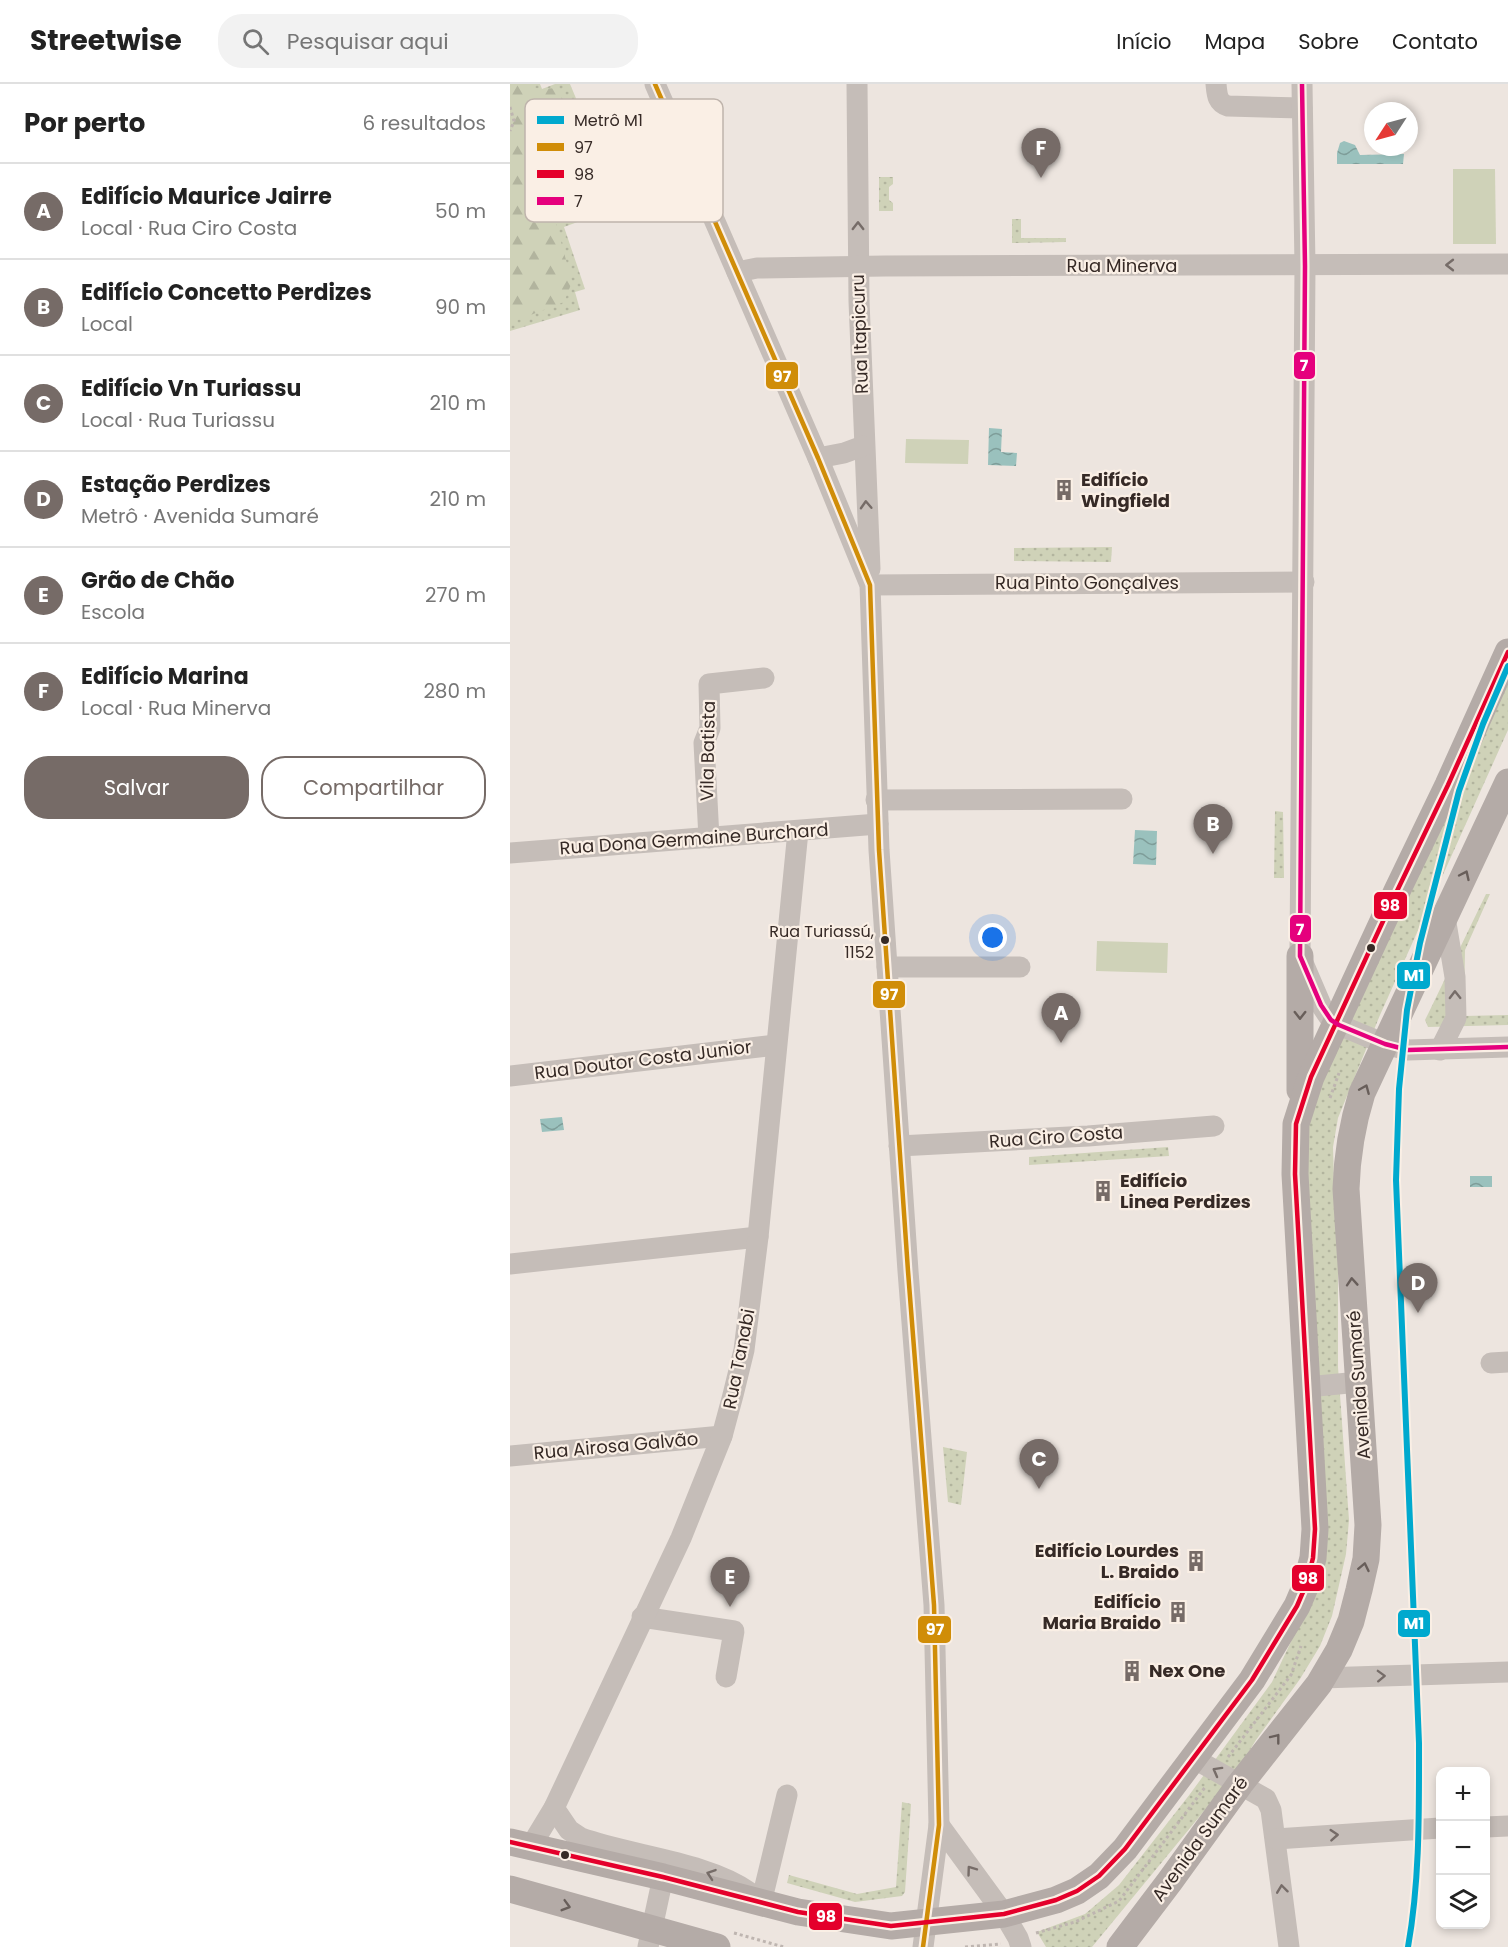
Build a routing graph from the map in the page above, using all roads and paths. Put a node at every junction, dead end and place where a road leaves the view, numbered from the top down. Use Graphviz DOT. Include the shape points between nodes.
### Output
graph roads {
  1 [pos="655,84"];
  2 [pos="857,84"];
  3 [pos="1216,84"];
  4 [pos="1302,84"];
  5 [pos="661,99"];
  6 [pos="510,107"];
  7 [pos="1302,108"];
  8 [pos="510,131"];
  9 [pos="714,222"];
  10 [pos="1508,264"];
  11 [pos="1305,266"];
  12 [pos="858,267"];
  13 [pos="736,272"];
  14 [pos="863,446"];
  15 [pos="818,458"];
  16 [pos="859,533"];
  17 [pos="1304,582"];
  18 [pos="870,585"];
  19 [pos="1508,652"];
  20 [pos="764,678"];
  21 [pos="1508,782"];
  22 [pos="1122,799"];
  23 [pos="876,800"];
  24 [pos="878,824"];
  25 [pos="798,831"];
  26 [pos="709,838"];
  27 [pos="510,853"];
  28 [pos="1445,917"];
  29 [pos="1300,957"];
  30 [pos="887,967"];
  31 [pos="1020,967"];
  32 [pos="1335,1024"];
  33 [pos="1385,1044"];
  34 [pos="776,1045"];
  35 [pos="1508,1047"];
  36 [pos="1440,1050"];
  37 [pos="510,1076"];
  38 [pos="1300,1106"];
  39 [pos="1214,1126"];
  40 [pos="899,1146"];
  41 [pos="758,1237"];
  42 [pos="510,1264"];
  43 [pos="1359,1382"];
  44 [pos="1307,1387"];
  45 [pos="722,1436"];
  46 [pos="510,1456"];
  47 [pos="642,1617"];
  48 [pos="1508,1672"];
  49 [pos="726,1677"];
  50 [pos="1322,1678"];
  51 [pos="1193,1758"];
  52 [pos="1240,1784"];
  53 [pos="787,1795"];
  54 [pos="554,1808"];
  55 [pos="939,1825"];
  56 [pos="1508,1826"];
  57 [pos="1490,1827"];
  58 [pos="1436,1828"];
  59 [pos="1276,1839"];
  60 [pos="521,1844"];
  61 [pos="663,1877"];
  62 [pos="510,1889"];
  63 [pos="761,1904"];
  64 [pos="1004,1914"];
  65 [pos="925,1935"];
  66 [pos="650,1938"];
  67 [pos="1012,1945"];
  68 [pos="707,1946"];
  69 [pos="965,1947"];
  70 [pos="1120,1947"];
  71 [pos="1289,1947"];
  1 -- 5 [label="street"];
  12 -- 2 [label="street, Rua Itapicuru, one-way"];
  3 -- 7 [label="street" via="1218,98 1224,105"];
  4 -- 7 [label="street"];
  6 -- 8 [label="path" via="514,121"];
  7 -- 11 [label="street"];
  9 -- 13 [label="street"];
  10 -- 11 [label="street, Rua Minerva, one-way"];
  11 -- 12 [label="street, Rua Minerva"];
  11 -- 17 [label="street"];
  12 -- 13 [label="street, Rua Minerva" via="757,268"];
  12 -- 14 [label="street, Rua Itapicuru"];
  13 -- 15 [label="street"];
  14 -- 15 [label="street"];
  16 -- 14 [label="street, Rua Itapicuru, one-way"];
  15 -- 16 [label="street"];
  16 -- 18 [label="street, Rua Itapicuru"];
  17 -- 18 [label="street, Rua Pinto Gonçalves"];
  17 -- 29 [label="street"];
  18 -- 23 [label="street, Rua Itapicuru"];
  19 -- 32 [label="main road"];
  20 -- 26 [label="street, Vila Batista" via="709,684 710,728 704,743"];
  28 -- 21 [label="main road, Avenida Sumaré, one-way"];
  22 -- 23 [label="street"];
  23 -- 24 [label="street, Rua Itapicuru"];
  24 -- 25 [label="street, Rua Dona Germaine Burchard"];
  24 -- 30 [label="street, Rua Itapicuru"];
  25 -- 26 [label="street, Rua Dona Germaine Burchard"];
  25 -- 34 [label="street, Rua Tanabi"];
  26 -- 27 [label="street, Rua Dona Germaine Burchard"];
  28 -- 33 [label="main road, Avenida Sumaré"];
  36 -- 28 [label="street, one-way" via="1456,1018 1455,977"];
  29 -- 32 [label="street" via="1317,997"];
  29 -- 38 [label="main road, one-way"];
  30 -- 31 [label="street"];
  30 -- 40 [label="street, Rua Itapicuru"];
  32 -- 33 [label="street"];
  32 -- 38 [label="main road"];
  33 -- 36 [label="street" via="1410,1050"];
  43 -- 33 [label="main road, Avenida Sumaré, one-way" via="1348,1243 1347,1155 1362,1093"];
  34 -- 37 [label="street, Rua Doutor Costa Junior"];
  34 -- 41 [label="street, Rua Tanabi"];
  35 -- 36 [label="street"];
  38 -- 44 [label="main road" via="1295,1174"];
  39 -- 40 [label="street, Rua Ciro Costa"];
  40 -- 55 [label="street, Rua Itapicuru" via="934,1605"];
  41 -- 42 [label="street"];
  41 -- 45 [label="street, Rua Tanabi" via="744,1350"];
  43 -- 44 [label="street"];
  50 -- 43 [label="main road, Avenida Sumaré, one-way" via="1340,1650 1351,1621 1366,1559 1368,1525"];
  44 -- 51 [label="main road" via="1315,1529 1306,1585 1252,1680"];
  45 -- 46 [label="street, Rua Airosa Galvão"];
  45 -- 47 [label="street, Rua Tanabi" via="681,1538"];
  47 -- 49 [label="street" via="734,1631"];
  47 -- 54 [label="street, Rua Tanabi"];
  50 -- 48 [label="street, one-way"];
  52 -- 50 [label="main road, Avenida Sumaré, one-way"];
  52 -- 51 [label="street, one-way"];
  51 -- 64 [label="main road" via="1125,1850 1099,1876 1056,1900"];
  52 -- 59 [label="street" via="1266,1799"];
  52 -- 70 [label="main road, Avenida Sumaré"];
  53 -- 63 [label="street"];
  54 -- 60 [label="street, Rua Tanabi"];
  63 -- 54 [label="street, one-way" via="747,1890 721,1877 581,1838 569,1830"];
  64 -- 55 [label="street, one-way"];
  55 -- 65 [label="street, Rua Itapicuru"];
  56 -- 57 [label="street"];
  59 -- 58 [label="street, one-way"];
  71 -- 59 [label="street, one-way"];
  60 -- 61 [label="main road"];
  61 -- 63 [label="main road"];
  61 -- 66 [label="street"];
  62 -- 66 [label="main road, one-way"];
  63 -- 65 [label="main road"];
  64 -- 65 [label="main road"];
  64 -- 67 [label="street" via="1018,1938"];
  66 -- 68 [label="main road"];
  67 -- 69 [label="path"];
}
